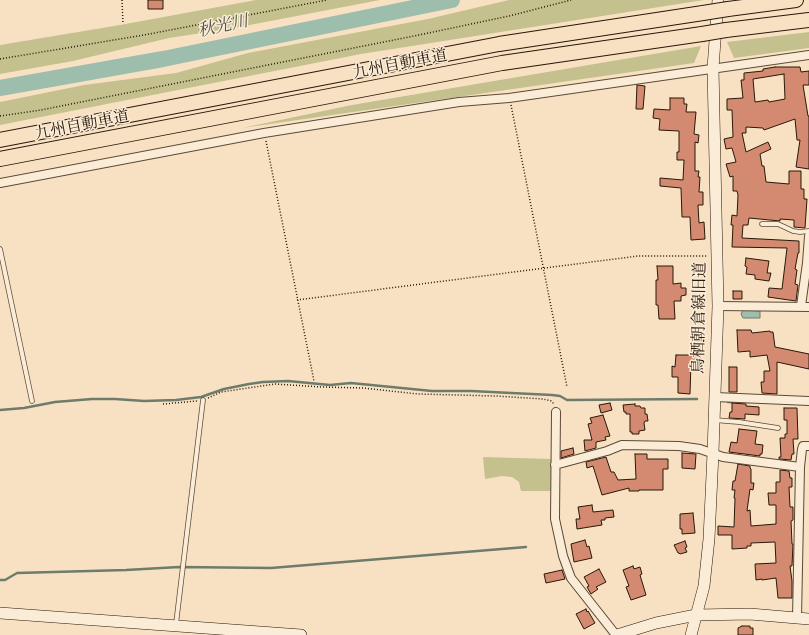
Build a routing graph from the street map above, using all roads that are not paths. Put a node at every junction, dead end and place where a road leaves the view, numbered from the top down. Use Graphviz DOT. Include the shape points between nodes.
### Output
graph roads {
  1 [pos="796,0"];
  2 [pos="722,4"];
  3 [pos="809,20"];
  4 [pos="809,55"];
  5 [pos="713,68"];
  6 [pos="0,140"];
  7 [pos="0,159"];
  8 [pos="0,183"];
  9 [pos="762,224"];
  10 [pos="809,231"];
  11 [pos="809,236"];
  12 [pos="0,249"];
  13 [pos="808,263"];
  14 [pos="718,306"];
  15 [pos="805,306"];
  16 [pos="715,397"];
  17 [pos="203,400"];
  18 [pos="809,400"];
  19 [pos="32,401"];
  20 [pos="556,412"];
  21 [pos="714,420"];
  22 [pos="778,428"];
  23 [pos="809,446"];
  24 [pos="713,453"];
  25 [pos="555,465"];
  26 [pos="800,467"];
  27 [pos="0,613"];
  28 [pos="696,614"];
  29 [pos="797,618"];
  30 [pos="809,619"];
  31 [pos="176,627"];
  32 [pos="637,632"];
  33 [pos="301,635"];
  34 [pos="617,635"];
  35 [pos="691,635"];
  1 -- 2 [label="highway, 九州自動車道"];
  2 -- 5 [label="street, 鳥栖朝倉線旧道"];
  2 -- 6 [label="highway, 九州自動車道, bridge" via="703,12 498,44"];
  3 -- 7 [label="highway, 九州自動車道, bridge" via="502,63"];
  4 -- 5 [label="street"];
  5 -- 8 [label="street" via="509,98 459,102 264,133"];
  5 -- 14 [label="street, 鳥栖朝倉線旧道"];
  9 -- 10 [label="lane" via="778,224 793,231"];
  11 -- 13 [label="street"];
  12 -- 19 [label="lane"];
  13 -- 15 [label="street"];
  14 -- 15 [label="street"];
  14 -- 16 [label="street, 鳥栖朝倉線旧道"];
  16 -- 18 [label="street"];
  16 -- 21 [label="street, 鳥栖朝倉線旧道"];
  17 -- 31 [label="lane"];
  20 -- 25 [label="street"];
  21 -- 22 [label="lane"];
  21 -- 24 [label="street, 鳥栖朝倉線旧道"];
  23 -- 26 [label="street" via="803,446"];
  24 -- 25 [label="street" via="679,446 622,445"];
  24 -- 26 [label="street" via="723,457"];
  24 -- 28 [label="street, 鳥栖朝倉線旧道" via="709,539 704,586"];
  25 -- 34 [label="street" via="555,520 571,578"];
  26 -- 29 [label="street"];
  27 -- 31 [label="street"];
  28 -- 29 [label="street" via="750,614"];
  28 -- 32 [label="street" via="656,623"];
  28 -- 35 [label="street, 鳥栖朝倉線旧道"];
  29 -- 30 [label="street"];
  31 -- 33 [label="street"];
  32 -- 34 [label="street"];
}
